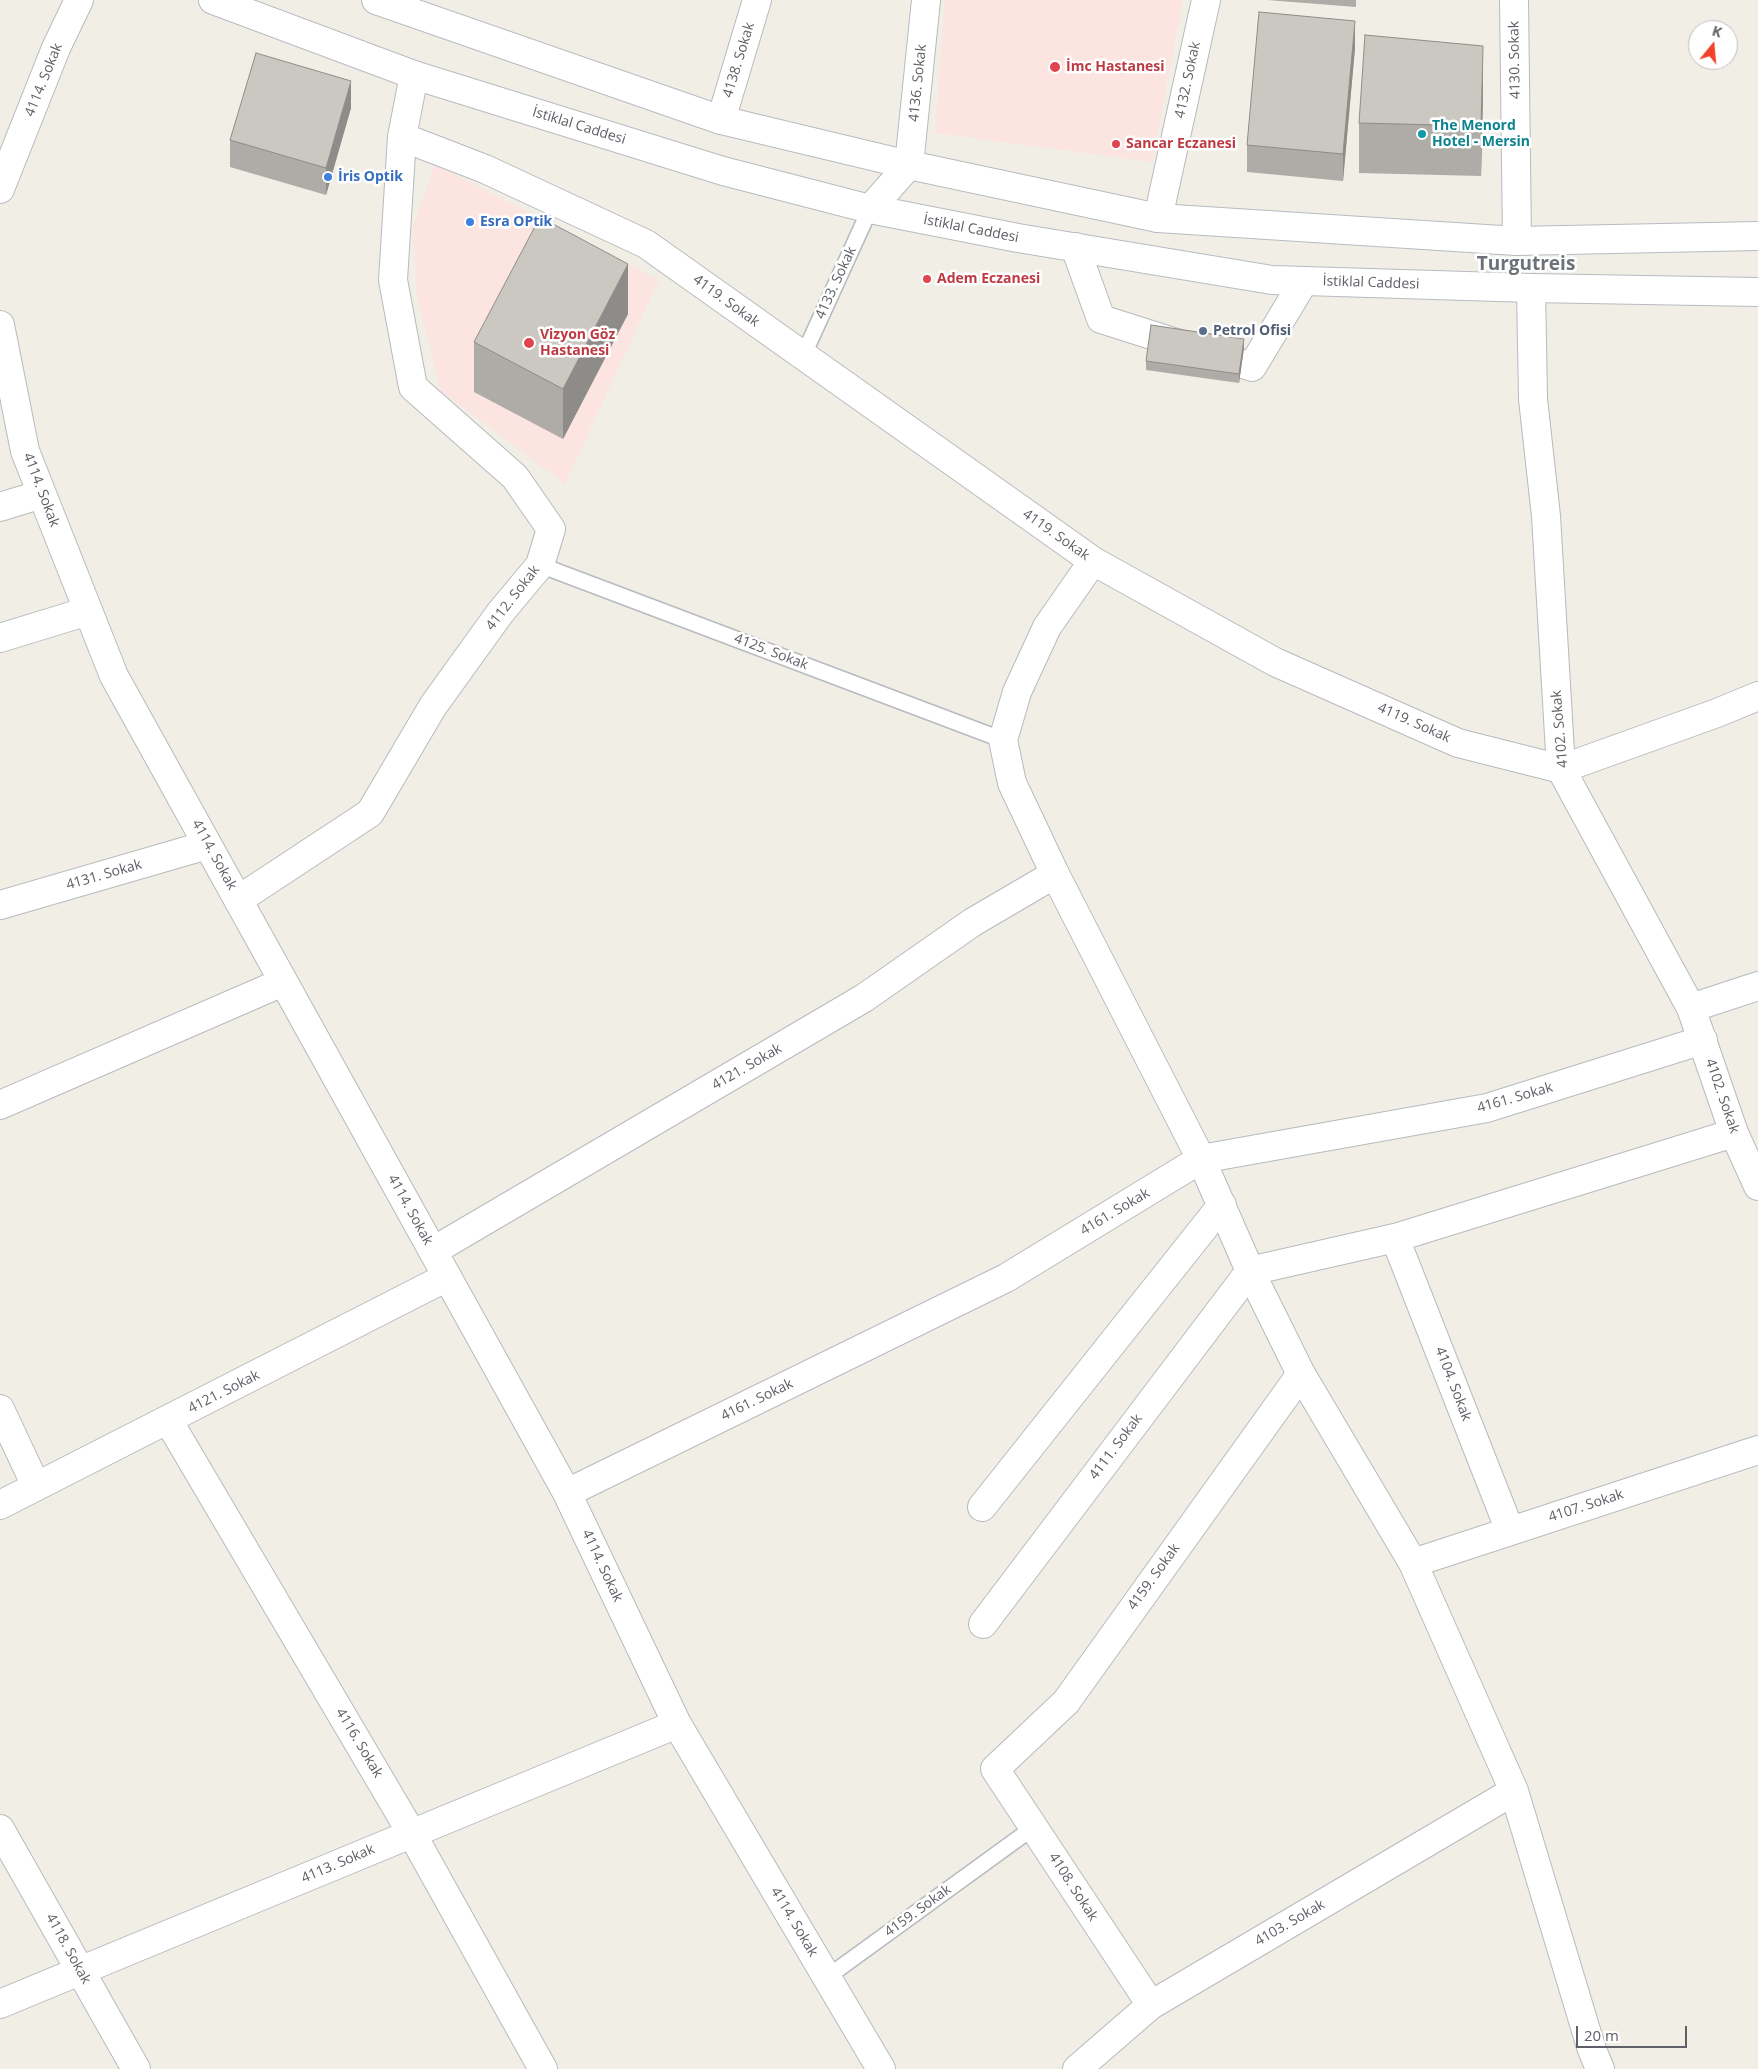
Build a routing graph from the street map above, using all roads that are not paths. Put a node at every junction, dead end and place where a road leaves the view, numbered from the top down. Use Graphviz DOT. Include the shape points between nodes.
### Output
graph roads {
  1 [pos="79,0"];
  2 [pos="214,0"];
  3 [pos="376,0"];
  4 [pos="757,0"];
  5 [pos="926,0"];
  6 [pos="1206,0"];
  7 [pos="1514,0"];
  8 [pos="414,74"];
  9 [pos="721,120"];
  10 [pos="402,137"];
  11 [pos="910,166"];
  12 [pos="0,189"];
  13 [pos="870,209"];
  14 [pos="1158,218"];
  15 [pos="1758,236"];
  16 [pos="1517,241"];
  17 [pos="1075,248"];
  18 [pos="1304,281"];
  19 [pos="1531,288"];
  20 [pos="1758,292"];
  21 [pos="0,325"];
  22 [pos="803,356"];
  23 [pos="42,494"];
  24 [pos="0,507"];
  25 [pos="1093,561"];
  26 [pos="540,565"];
  27 [pos="88,612"];
  28 [pos="0,638"];
  29 [pos="1758,696"];
  30 [pos="1003,740"];
  31 [pos="1561,768"];
  32 [pos="208,845"];
  33 [pos="1055,874"];
  34 [pos="238,900"];
  35 [pos="0,905"];
  36 [pos="284,982"];
  37 [pos="1758,986"];
  38 [pos="1691,1008"];
  39 [pos="1703,1040"];
  40 [pos="0,1105"];
  41 [pos="1734,1132"];
  42 [pos="1201,1159"];
  43 [pos="1758,1186"];
  44 [pos="1222,1205"];
  45 [pos="1395,1238"];
  46 [pos="433,1251"];
  47 [pos="1250,1271"];
  48 [pos="447,1277"];
  49 [pos="1301,1374"];
  50 [pos="0,1409"];
  51 [pos="168,1420"];
  52 [pos="1758,1450"];
  53 [pos="36,1486"];
  54 [pos="567,1493"];
  55 [pos="0,1505"];
  56 [pos="982,1507"];
  57 [pos="1510,1531"];
  58 [pos="1413,1563"];
  59 [pos="983,1624"];
  60 [pos="677,1724"];
  61 [pos="995,1769"];
  62 [pos="1514,1791"];
  63 [pos="1034,1827"];
  64 [pos="0,1829"];
  65 [pos="412,1834"];
  66 [pos="80,1971"];
  67 [pos="826,1978"];
  68 [pos="0,2004"];
  69 [pos="1151,2005"];
  70 [pos="136,2069"];
  71 [pos="543,2069"];
  72 [pos="880,2069"];
  73 [pos="1076,2069"];
  74 [pos="1600,2069"];
  1 -- 12 [label="street, 4114. Sokak" via="56,48"];
  2 -- 8 [label="street, İstiklal Caddesi"];
  3 -- 9 [label="street"];
  4 -- 9 [label="street, 4138. Sokak"];
  5 -- 11 [label="street, 4136. Sokak"];
  6 -- 14 [label="street, 4132. Sokak"];
  7 -- 16 [label="street, 4130. Sokak"];
  8 -- 10 [label="street, 4112. Sokak"];
  8 -- 13 [label="street, İstiklal Caddesi" via="723,172"];
  9 -- 11 [label="street"];
  10 -- 22 [label="street, 4119. Sokak" via="485,170 646,244"];
  10 -- 26 [label="street, 4112. Sokak" via="393,280 413,387 515,477 551,529"];
  11 -- 13 [label="street"];
  11 -- 14 [label="street"];
  13 -- 17 [label="street, İstiklal Caddesi"];
  13 -- 22 [label="lane, 4133. Sokak"];
  14 -- 16 [label="street"];
  15 -- 16 [label="street"];
  17 -- 18 [label="street, İstiklal Caddesi" via="1272,280"];
  17 -- 18 [label="street" via="1101,319 1252,367"];
  18 -- 19 [label="street, İstiklal Caddesi"];
  19 -- 20 [label="street, İstiklal Caddesi"];
  19 -- 31 [label="street, 4102. Sokak" via="1534,399 1546,516"];
  21 -- 23 [label="street, 4114. Sokak" via="25,451"];
  22 -- 25 [label="street, 4119. Sokak"];
  23 -- 24 [label="street"];
  23 -- 27 [label="street, 4114. Sokak"];
  25 -- 30 [label="street" via="1047,627 1017,692"];
  25 -- 31 [label="street, 4119. Sokak" via="1275,662 1458,743"];
  26 -- 30 [label="lane, 4125. Sokak"];
  26 -- 34 [label="street, 4112. Sokak" via="500,613 433,706 370,812"];
  27 -- 28 [label="street"];
  27 -- 32 [label="street, 4114. Sokak" via="114,676"];
  29 -- 31 [label="street"];
  30 -- 33 [label="street" via="1012,782"];
  31 -- 38 [label="street, 4102. Sokak"];
  32 -- 34 [label="street, 4114. Sokak"];
  32 -- 35 [label="street, 4131. Sokak"];
  33 -- 42 [label="street"];
  33 -- 46 [label="street, 4121. Sokak" via="973,922 864,998"];
  34 -- 36 [label="street, 4114. Sokak"];
  36 -- 40 [label="street"];
  36 -- 46 [label="street, 4114. Sokak"];
  37 -- 38 [label="street"];
  38 -- 39 [label="street, 4102. Sokak"];
  39 -- 41 [label="street, 4102. Sokak"];
  39 -- 42 [label="street, 4161. Sokak" via="1486,1108"];
  41 -- 43 [label="street, 4102. Sokak"];
  41 -- 45 [label="street"];
  42 -- 44 [label="street"];
  42 -- 54 [label="street, 4161. Sokak" via="1006,1278"];
  44 -- 47 [label="street"];
  44 -- 56 [label="street"];
  45 -- 47 [label="street"];
  45 -- 57 [label="street, 4104. Sokak"];
  46 -- 48 [label="street, 4114. Sokak"];
  47 -- 49 [label="street"];
  47 -- 59 [label="street, 4111. Sokak"];
  48 -- 51 [label="street, 4121. Sokak"];
  48 -- 54 [label="street, 4114. Sokak"];
  49 -- 58 [label="street"];
  49 -- 61 [label="street, 4159. Sokak" via="1066,1702"];
  50 -- 53 [label="street"];
  51 -- 53 [label="street, 4121. Sokak"];
  51 -- 65 [label="street, 4116. Sokak"];
  52 -- 57 [label="street, 4107. Sokak"];
  53 -- 55 [label="street, 4121. Sokak"];
  54 -- 60 [label="street, 4114. Sokak"];
  57 -- 58 [label="street, 4107. Sokak"];
  58 -- 62 [label="street"];
  60 -- 65 [label="street, 4113. Sokak"];
  60 -- 67 [label="street, 4114. Sokak"];
  61 -- 63 [label="street, 4108. Sokak"];
  62 -- 69 [label="street, 4103. Sokak"];
  62 -- 74 [label="street"];
  63 -- 67 [label="lane, 4159. Sokak"];
  63 -- 69 [label="street, 4108. Sokak"];
  64 -- 66 [label="street, 4118. Sokak"];
  65 -- 66 [label="street, 4113. Sokak"];
  65 -- 71 [label="street, 4116. Sokak"];
  66 -- 68 [label="street, 4113. Sokak"];
  66 -- 70 [label="street, 4118. Sokak"];
  67 -- 72 [label="street, 4114. Sokak"];
  69 -- 73 [label="street, 4103. Sokak"];
}
